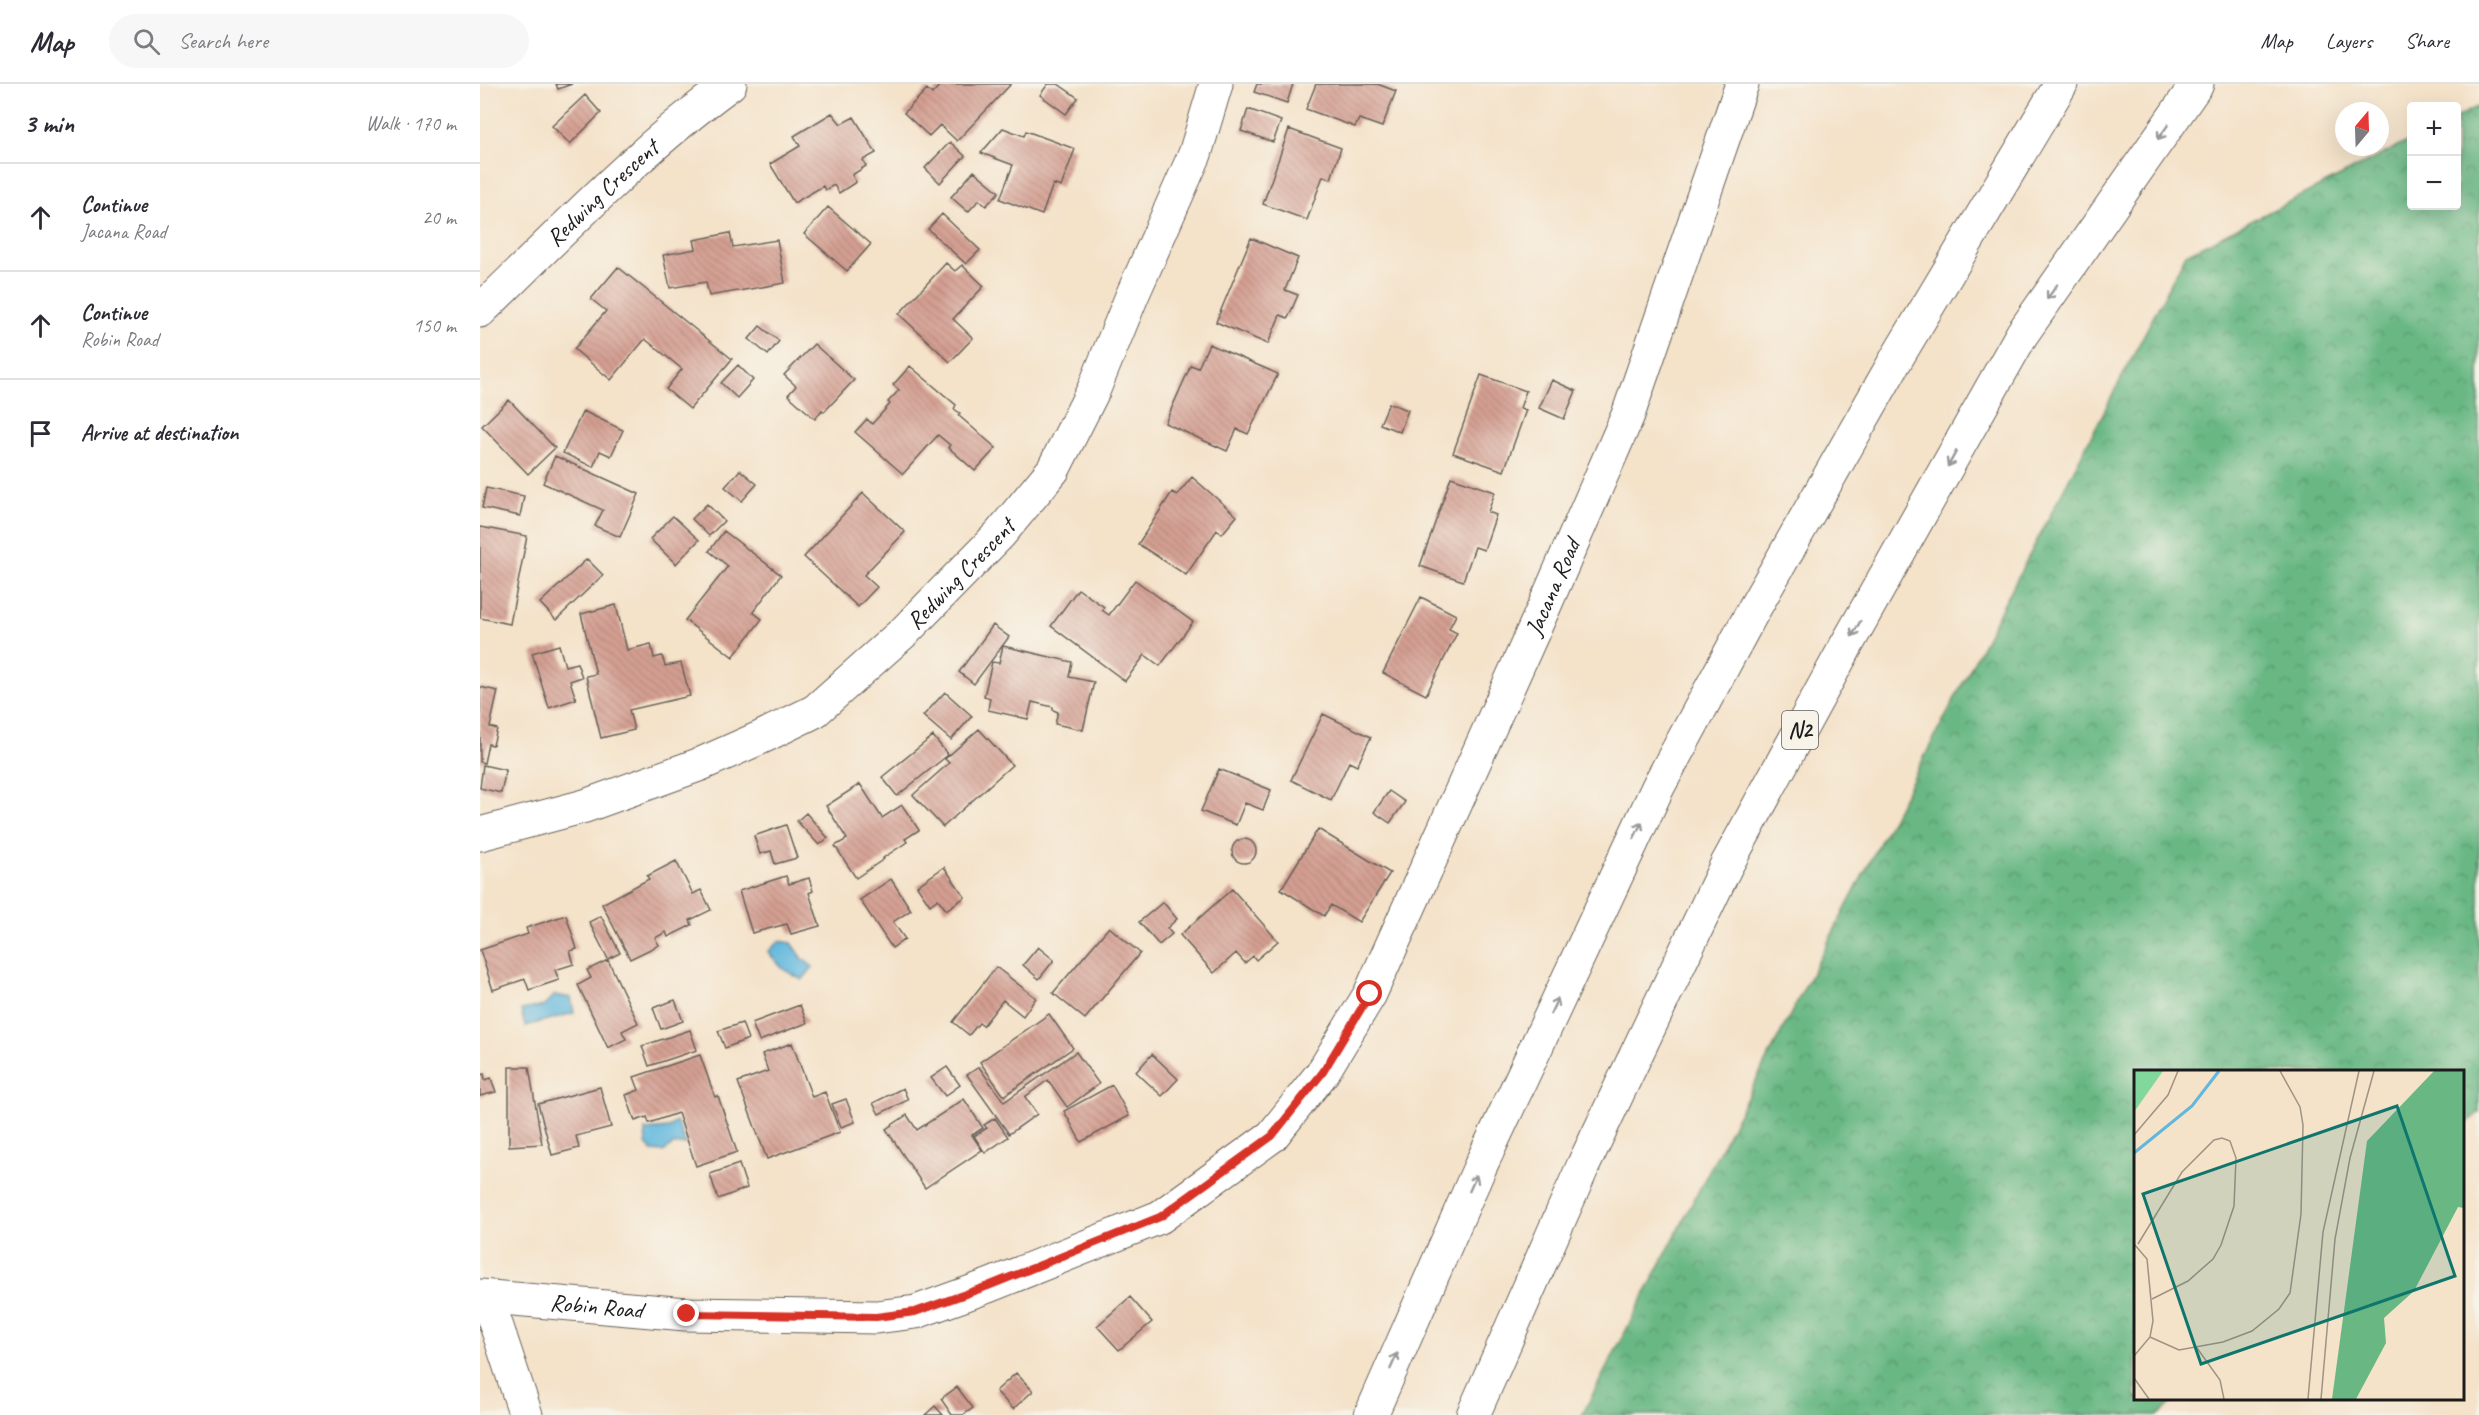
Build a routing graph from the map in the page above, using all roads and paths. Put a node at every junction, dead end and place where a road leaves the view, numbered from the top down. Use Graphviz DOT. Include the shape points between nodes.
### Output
graph roads {
  1 [pos="730,84"];
  2 [pos="1216,84"];
  3 [pos="1742,84"];
  4 [pos="2061,84"];
  5 [pos="2197,84"];
  6 [pos="480,311"];
  7 [pos="480,834"];
  8 [pos="1323,1072"];
  9 [pos="483,1296"];
  10 [pos="526,1415"];
  11 [pos="1371,1415"];
  12 [pos="1473,1415"];
  1 -- 6 [label="main road, Redwing Crescent" via="694,110 620,176"];
  2 -- 7 [label="main road, Redwing Crescent" via="1195,154 1094,389 1053,470 1000,534 913,623 814,711 762,737 701,764 585,806"];
  3 -- 8 [label="main road, Jacana Road" via="1628,415 1375,984"];
  11 -- 4 [label="main road, one-way" via="1485,1156 1658,787 1898,356"];
  5 -- 12 [label="main road, N2, one-way" via="2022,334 1743,835 1582,1166"];
  8 -- 9 [label="main road, Robin Road" via="1272,1136 1160,1217 915,1312 876,1317 687,1314"];
  9 -- 10 [label="main road"];
}
